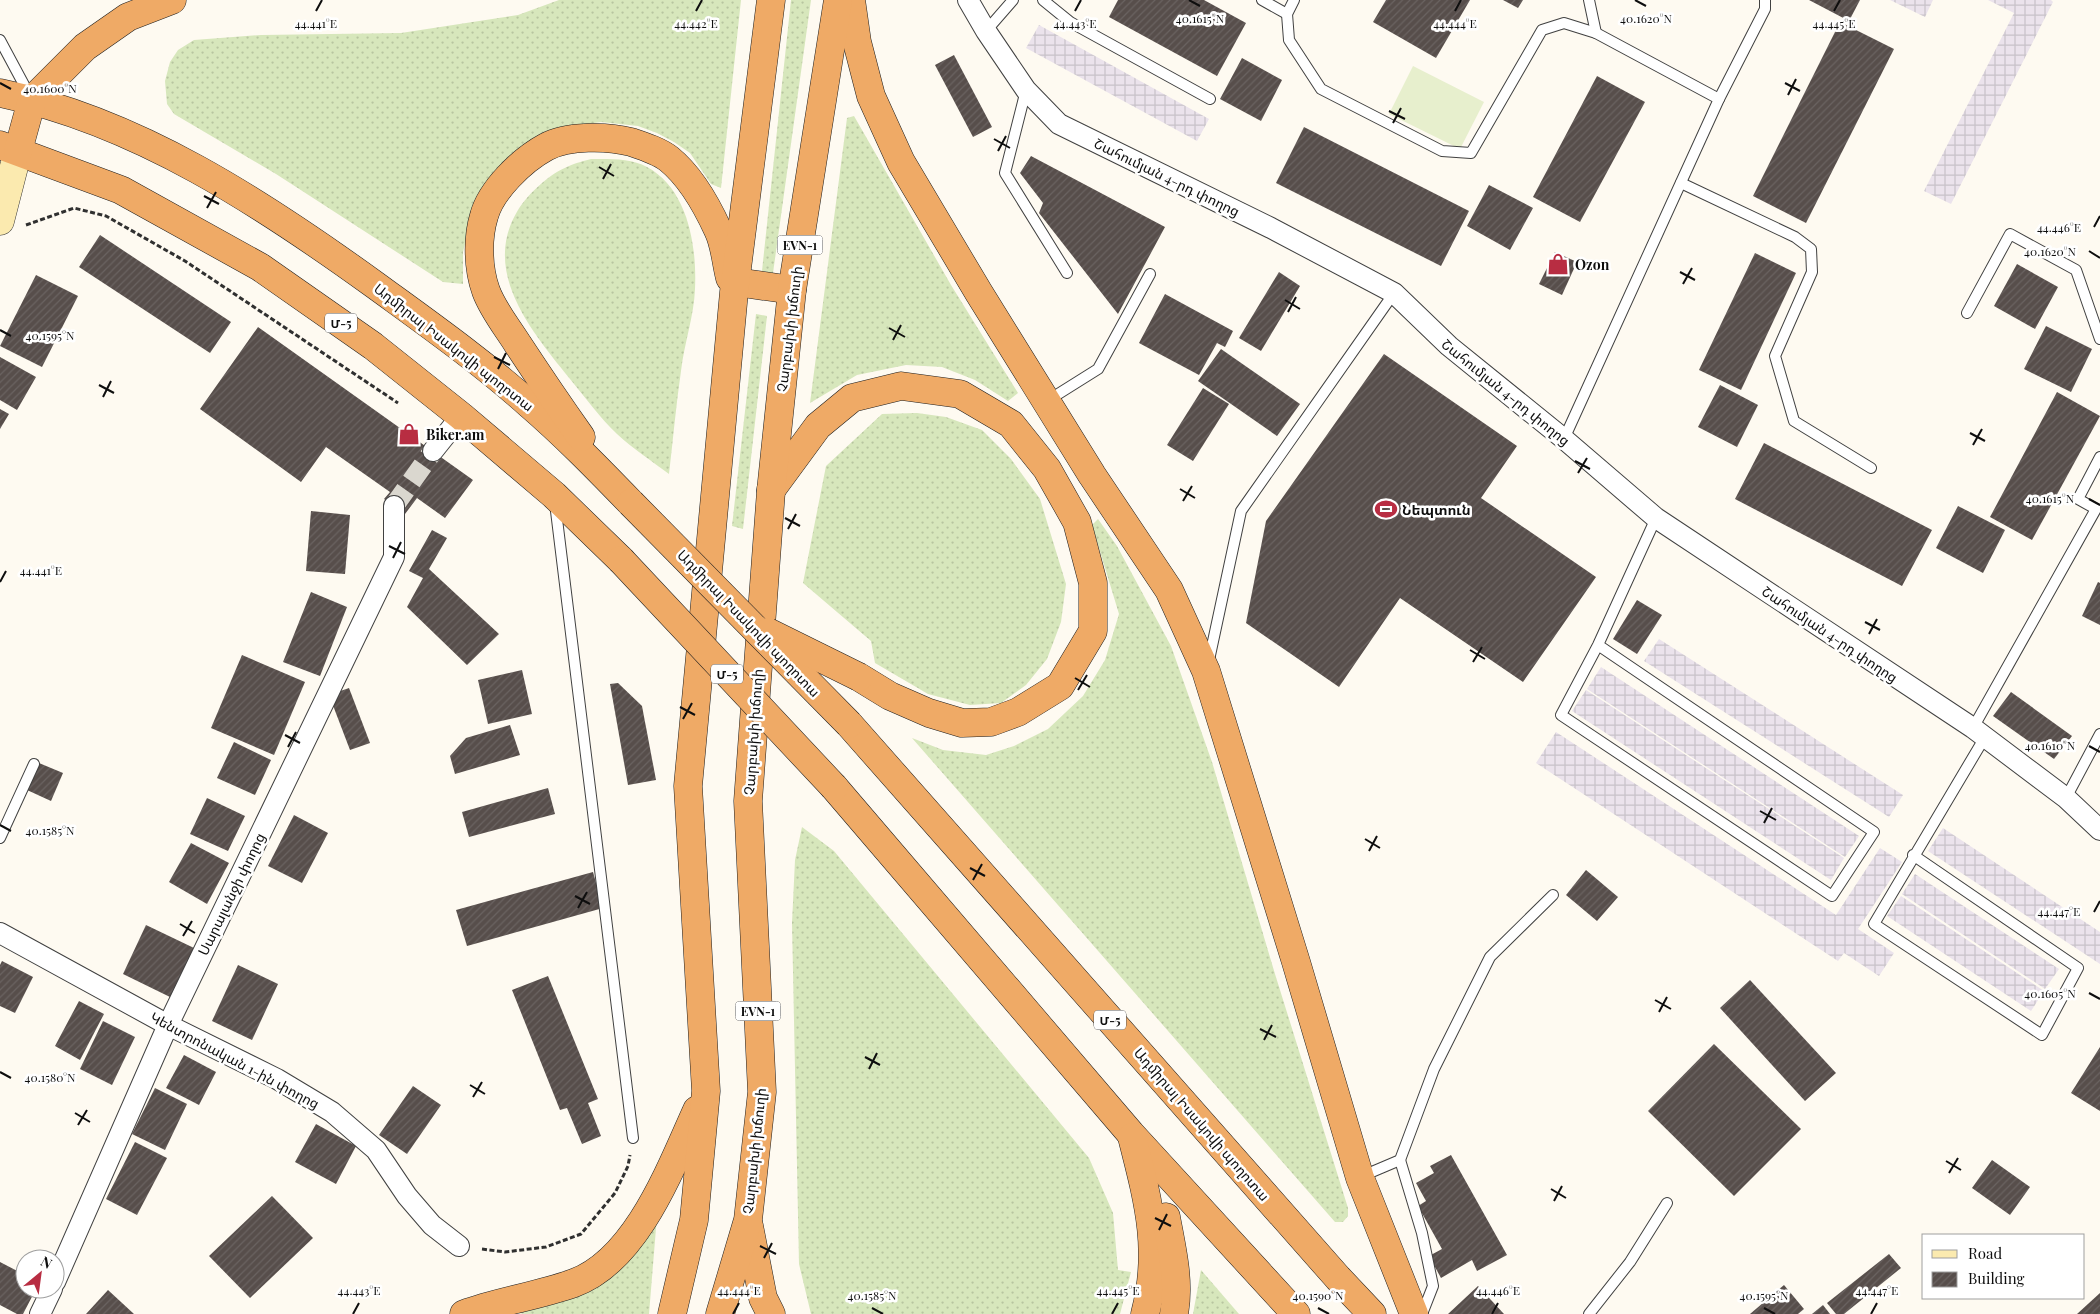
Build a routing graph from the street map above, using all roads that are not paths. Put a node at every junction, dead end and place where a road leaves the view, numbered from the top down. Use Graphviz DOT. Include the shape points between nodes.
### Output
graph roads {
  1 [pos="172,0"];
  2 [pos="771,0"];
  3 [pos="838,0"];
  4 [pos="851,0"];
  5 [pos="968,0"];
  6 [pos="1013,0"];
  7 [pos="1043,0"];
  8 [pos="1262,0"];
  9 [pos="1294,0"];
  10 [pos="1589,0"];
  11 [pos="1765,0"];
  12 [pos="1287,14"];
  13 [pos="986,31"];
  14 [pos="1596,33"];
  15 [pos="0,40"];
  16 [pos="1026,90"];
  17 [pos="0,93"];
  18 [pos="1719,99"];
  19 [pos="32,100"];
  20 [pos="1210,100"];
  21 [pos="9,148"];
  22 [pos="1681,183"];
  23 [pos="12,224"];
  24 [pos="1067,273"];
  25 [pos="1150,274"];
  26 [pos="735,287"];
  27 [pos="792,290"];
  28 [pos="1394,293"];
  29 [pos="1967,314"];
  30 [pos="2100,339"];
  31 [pos="1046,401"];
  32 [pos="462,416"];
  33 [pos="1564,439"];
  34 [pos="433,451"];
  35 [pos="2100,457"];
  36 [pos="1871,468"];
  37 [pos="771,491"];
  38 [pos="622,493"];
  39 [pos="554,495"];
  40 [pos="394,506"];
  41 [pos="1656,518"];
  42 [pos="749,623"];
  43 [pos="1598,645"];
  44 [pos="1206,671"];
  45 [pos="1979,733"];
  46 [pos="2100,734"];
  47 [pos="34,764"];
  48 [pos="2066,798"];
  49 [pos="2100,830"];
  50 [pos="0,838"];
  51 [pos="1913,855"];
  52 [pos="1553,895"];
  53 [pos="0,933"];
  54 [pos="168,1025"];
  55 [pos="706,1091"];
  56 [pos="1131,1134"];
  57 [pos="633,1138"];
  58 [pos="1400,1160"];
  59 [pos="1156,1162"];
  60 [pos="1360,1178"];
  61 [pos="1667,1203"];
  62 [pos="748,1220"];
  63 [pos="459,1246"];
  64 [pos="65,1259"];
  65 [pos="47,1299"];
  66 [pos="40,1314"];
  67 [pos="464,1314"];
  68 [pos="672,1314"];
  69 [pos="720,1314"];
  70 [pos="771,1314"];
  71 [pos="1145,1314"];
  72 [pos="1174,1314"];
  73 [pos="1296,1314"];
  74 [pos="1372,1314"];
  75 [pos="1414,1314"];
  76 [pos="1422,1314"];
  77 [pos="1589,1314"];
  1 -- 19 [label="highway" via="128,17 85,47"];
  2 -- 26 [label="highway"];
  3 -- 27 [label="highway, Չարբախի խճուղի / EVN-1"];
  4 -- 31 [label="highway" via="857,42 871,96 901,162"];
  5 -- 13 [label="street, Շահումյան 4-րդ փողոց"];
  6 -- 13 [label="lane"];
  7 -- 20 [label="lane" via="1070,22"];
  8 -- 12 [label="lane"];
  9 -- 12 [label="lane"];
  10 -- 14 [label="lane"];
  11 -- 18 [label="lane" via="1765,10"];
  12 -- 14 [label="lane" via="1289,40 1321,89 1442,151 1471,153 1542,30 1564,24"];
  13 -- 16 [label="street, Շահումյան 4-րդ փողոց"];
  14 -- 18 [label="lane"];
  15 -- 19 [label="lane"];
  16 -- 24 [label="lane" via="1005,173"];
  16 -- 28 [label="street, Շահումյան 4-րդ փողոց" via="1059,124 1271,228"];
  17 -- 19 [label="highway, Ադմիրալ Իսակովի պողոտա / Մ-5"];
  18 -- 22 [label="lane"];
  19 -- 21 [label="highway"];
  19 -- 38 [label="highway, Ադմիրալ Իսակովի պողոտա / Մ-5" via="146,142 316,243 432,326 529,404"];
  21 -- 23 [label="main road"];
  21 -- 32 [label="highway, Մ-5" via="121,190 260,267 373,346"];
  22 -- 33 [label="lane"];
  22 -- 36 [label="lane" via="1796,237 1811,249 1812,272 1775,356 1794,421"];
  25 -- 31 [label="lane" via="1098,369"];
  26 -- 27 [label="highway"];
  26 -- 38 [label="highway" via="719,231 691,184 668,158 642,146 620,139 596,137 547,146 512,173 495,194 484,216 480,243 486,291 546,387"];
  26 -- 55 [label="highway" via="688,786"];
  27 -- 37 [label="highway, Չարբախի խճուղի / EVN-1"];
  28 -- 33 [label="street, Շահումյան 4-րդ փողոց" via="1449,346"];
  28 -- 44 [label="lane" via="1241,512"];
  29 -- 30 [label="lane" via="2010,234 2076,270"];
  31 -- 44 [label="highway" via="1169,590"];
  32 -- 34 [label="street"];
  32 -- 39 [label="highway, Մ-5"];
  33 -- 41 [label="street, Շահումյան 4-րդ փողոց"];
  35 -- 45 [label="lane" via="2078,499 2096,509"];
  37 -- 42 [label="highway, bridge" via="818,426 852,398 901,386 960,394 1011,424 1047,469 1076,522 1093,583 1093,631 1060,686 1018,712 991,722 962,723 890,696 859,677"];
  37 -- 62 [label="highway, Չարբախի խճուղի / EVN-1" via="748,801 762,1092"];
  38 -- 42 [label="highway, Ադմիրալ Իսակովի պողոտա / Մ-5, bridge"];
  39 -- 56 [label="highway, Մ-5, bridge" via="621,560 834,787"];
  39 -- 57 [label="lane"];
  40 -- 54 [label="street, Սարալանջի փողոց" via="394,557"];
  41 -- 43 [label="lane"];
  41 -- 45 [label="street, Շահումյան 4-րդ փողոց"];
  42 -- 74 [label="highway, Ադմիրալ Իսակովի պողոտա / Մ-5, bridge" via="848,724"];
  43 -- 43 [label="lane" via="1561,715 1832,896 1874,832"];
  44 -- 60 [label="highway"];
  45 -- 48 [label="street, Շահումյան 4-րդ փողոց"];
  45 -- 51 [label="lane"];
  46 -- 48 [label="lane"];
  47 -- 50 [label="lane"];
  48 -- 49 [label="street, Շահումյան 4-րդ փողոց"];
  51 -- 51 [label="lane" via="1874,924 2042,1035 2078,968"];
  52 -- 58 [label="lane" via="1490,957 1434,1069"];
  53 -- 54 [label="street, Կենտրոնական 1-ին փողոց"];
  54 -- 63 [label="street, Կենտրոնական 1-ին փողոց" via="277,1079 332,1112 376,1150 407,1196 432,1225"];
  54 -- 64 [label="street, Սարալանջի փողոց"];
  55 -- 67 [label="highway" via="650,1211 609,1262 576,1282"];
  55 -- 68 [label="highway" via="694,1220"];
  56 -- 59 [label="highway, Մ-5"];
  56 -- 71 [label="highway" via="1146,1194 1154,1249 1152,1288"];
  58 -- 60 [label="lane"];
  58 -- 76 [label="lane" via="1422,1233 1433,1286"];
  59 -- 72 [label="highway" via="1175,1265 1177,1294"];
  59 -- 73 [label="highway, Մ-5"];
  60 -- 75 [label="highway"];
  61 -- 77 [label="lane" via="1630,1262"];
  62 -- 69 [label="highway, Չարբախի խճուղի / EVN-1"];
  62 -- 70 [label="highway" via="763,1298"];
  65 -- 66 [label="street"];
}
